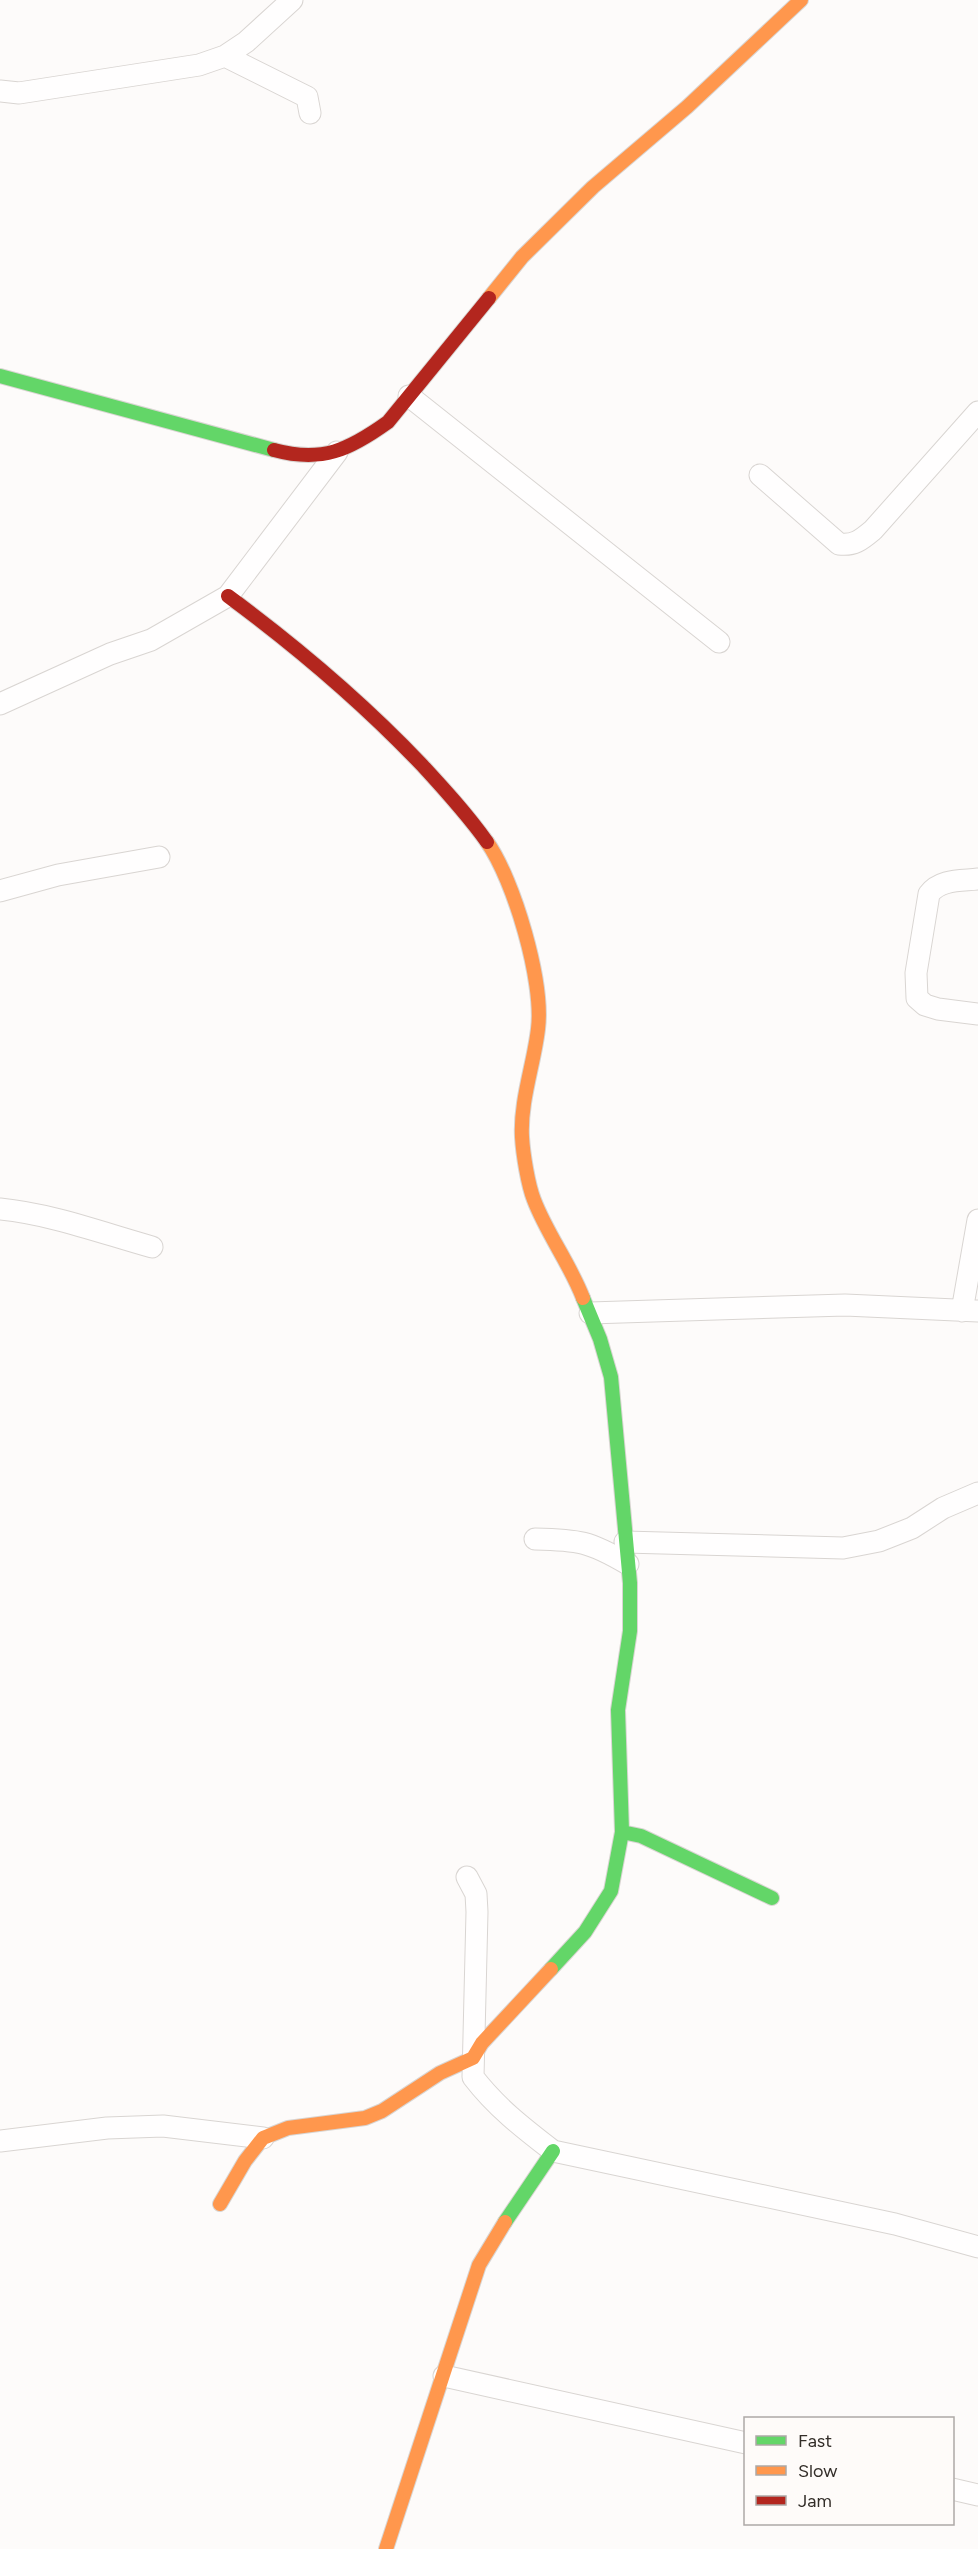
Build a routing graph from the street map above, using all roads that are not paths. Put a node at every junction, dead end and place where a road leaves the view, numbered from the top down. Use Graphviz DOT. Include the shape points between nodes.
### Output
graph roads {
  1 [pos="292,0"];
  2 [pos="801,0"];
  3 [pos="225,56"];
  4 [pos="0,91"];
  5 [pos="310,113"];
  6 [pos="0,376"];
  7 [pos="409,396"];
  8 [pos="978,412"];
  9 [pos="337,452"];
  10 [pos="760,474"];
  11 [pos="228,596"];
  12 [pos="719,642"];
  13 [pos="0,704"];
  14 [pos="159,857"];
  15 [pos="978,879"];
  16 [pos="0,891"];
  17 [pos="978,1014"];
  18 [pos="0,1209"];
  19 [pos="978,1220"];
  20 [pos="152,1247"];
  21 [pos="970,1311"];
  22 [pos="590,1313"];
  23 [pos="978,1493"];
  24 [pos="535,1539"];
  25 [pos="625,1542"];
  26 [pos="628,1564"];
  27 [pos="622,1832"];
  28 [pos="467,1877"];
  29 [pos="772,1898"];
  30 [pos="473,2058"];
  31 [pos="263,2138"];
  32 [pos="0,2141"];
  33 [pos="553,2151"];
  34 [pos="220,2204"];
  35 [pos="978,2247"];
  36 [pos="444,2376"];
  37 [pos="744,2443"];
  38 [pos="954,2489"];
  39 [pos="978,2495"];
  40 [pos="386,2549"];
  1 -- 3 [label="street"];
  2 -- 7 [label="street" via="687,107 593,187 522,257"];
  3 -- 4 [label="street" via="199,65 19,93"];
  3 -- 5 [label="street" via="307,97"];
  6 -- 9 [label="street" via="286,453 312,457"];
  7 -- 9 [label="street" via="388,422"];
  7 -- 12 [label="street"];
  8 -- 10 [label="street" via="873,530 850,545 839,544"];
  9 -- 11 [label="street"];
  11 -- 13 [label="street" via="151,640 110,654"];
  11 -- 22 [label="street" via="286,639 379,720 467,813 499,859 521,921 535,979 539,1025 522,1137 533,1199"];
  14 -- 16 [label="street" via="58,875"];
  15 -- 17 [label="street" via="935,886 929,894 916,973 917,998 925,1005"];
  18 -- 20 [label="street"];
  19 -- 21 [label="street"];
  21 -- 22 [label="street" via="845,1305"];
  22 -- 25 [label="street" via="611,1377"];
  23 -- 25 [label="street" via="943,1508 912,1528 879,1541 843,1548"];
  24 -- 26 [label="street" via="576,1540 599,1547"];
  25 -- 26 [label="street"];
  26 -- 27 [label="street" via="630,1631 618,1710"];
  27 -- 29 [label="street" via="641,1836"];
  27 -- 30 [label="street" via="611,1891 585,1932 482,2043"];
  28 -- 30 [label="street" via="476,1894 477,1912"];
  30 -- 31 [label="street" via="365,2118 288,2128"];
  30 -- 33 [label="street" via="473,2077 488,2097"];
  31 -- 32 [label="street" via="163,2126 107,2128"];
  31 -- 34 [label="street"];
  33 -- 35 [label="street" via="895,2224"];
  33 -- 36 [label="street" via="479,2265"];
  36 -- 37 [label="street"];
  36 -- 40 [label="street"];
  38 -- 39 [label="street"];
}
